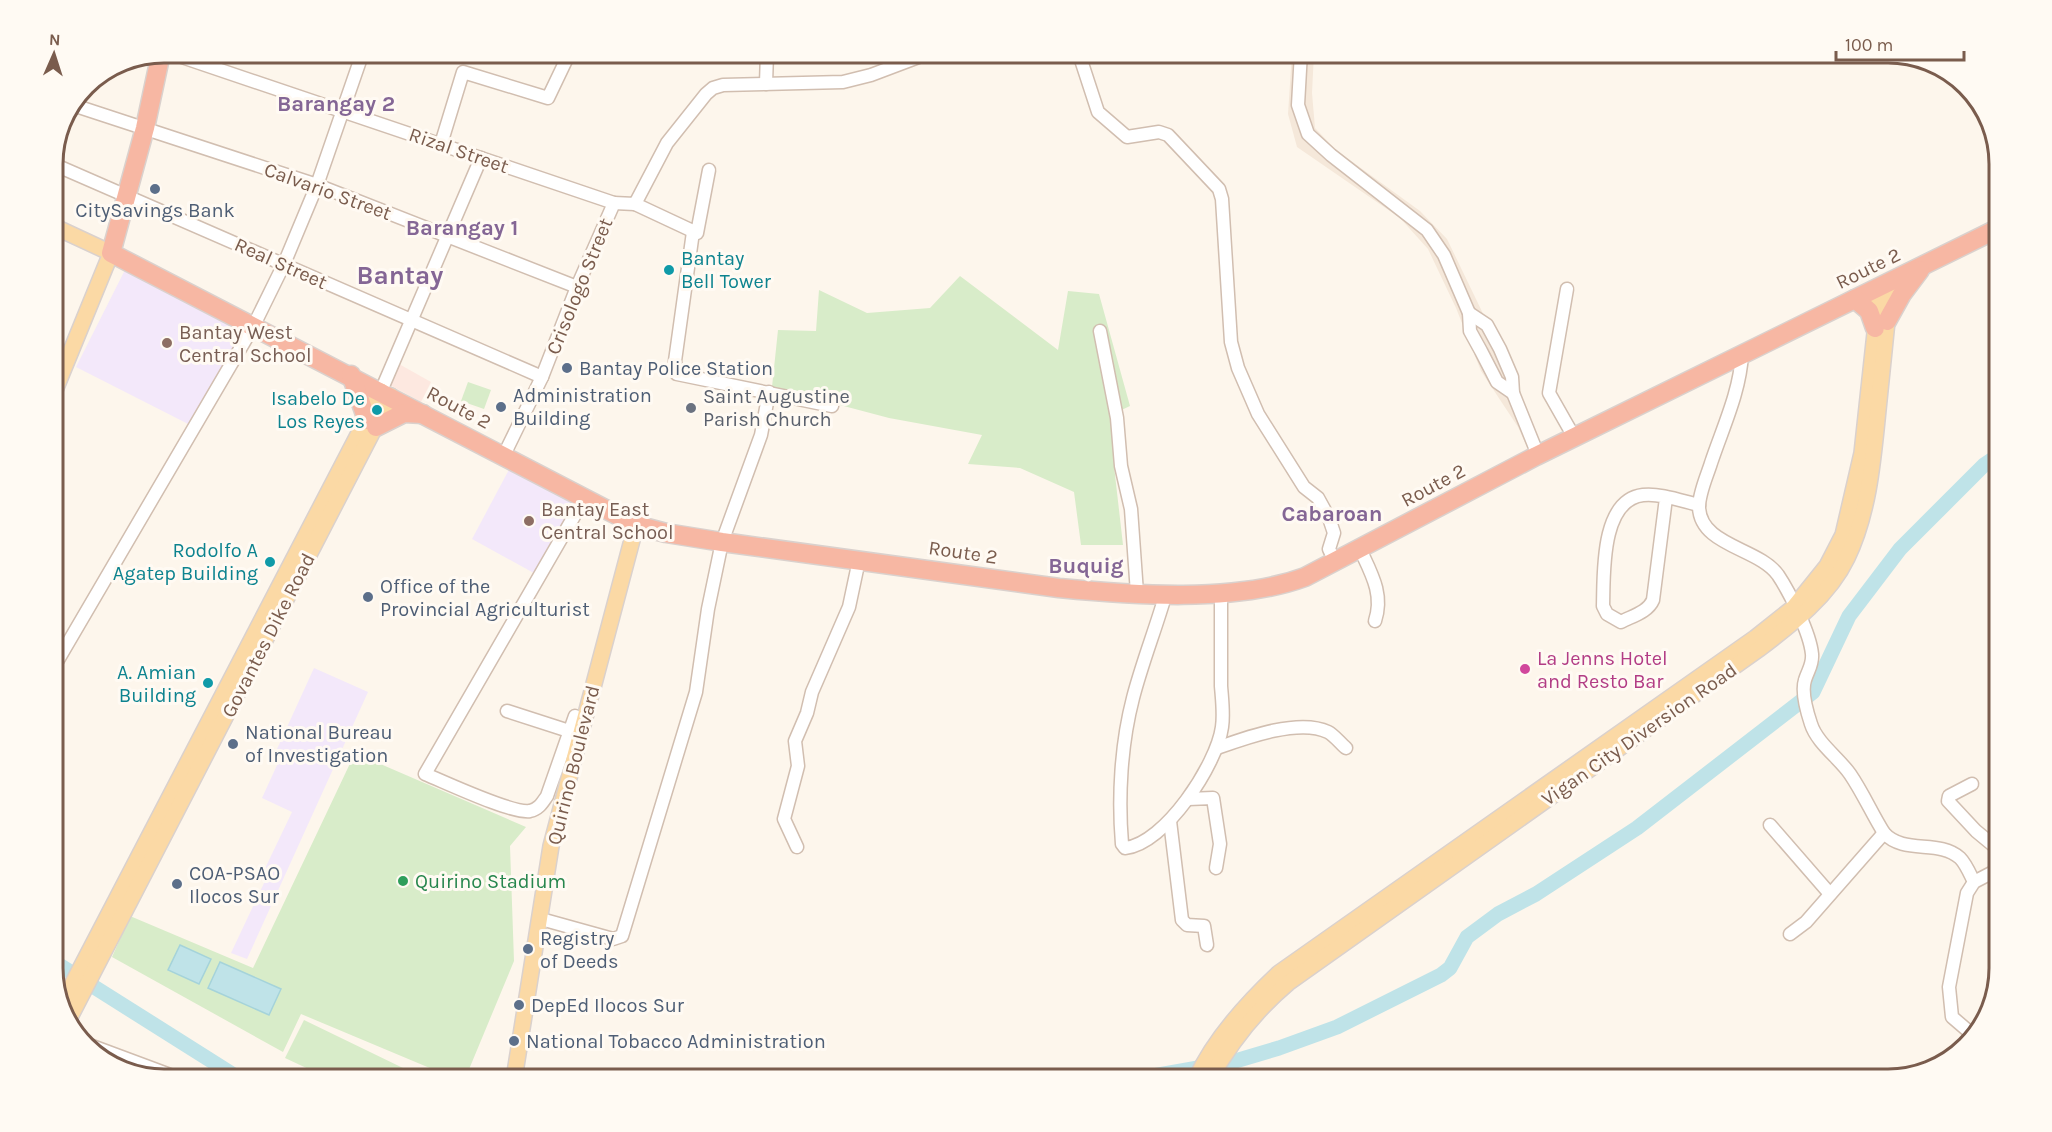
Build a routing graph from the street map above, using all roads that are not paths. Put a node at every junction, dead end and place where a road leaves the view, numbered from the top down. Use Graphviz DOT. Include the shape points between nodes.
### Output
graph roads {
  1 [pos="199,63"];
  2 [pos="359,63"];
  3 [pos="565,63"];
  4 [pos="766,63"];
  5 [pos="903,63"];
  6 [pos="1082,63"];
  7 [pos="1300,63"];
  8 [pos="158,64"];
  9 [pos="766,84"];
  10 [pos="80,107"];
  11 [pos="343,112"];
  12 [pos="145,128"];
  13 [pos="441,144"];
  14 [pos="481,158"];
  15 [pos="63,168"];
  16 [pos="709,170"];
  17 [pos="317,185"];
  18 [pos="128,195"];
  19 [pos="614,203"];
  20 [pos="635,204"];
  21 [pos="63,231"];
  22 [pos="694,233"];
  23 [pos="1989,233"];
  24 [pos="448,235"];
  25 [pos="111,253"];
  26 [pos="284,264"];
  27 [pos="1923,266"];
  28 [pos="1885,285"];
  29 [pos="577,287"];
  30 [pos="1567,289"];
  31 [pos="1855,299"];
  32 [pos="1469,313"];
  33 [pos="413,321"];
  34 [pos="254,325"];
  35 [pos="1881,325"];
  36 [pos="1100,331"];
  37 [pos="1742,354"];
  38 [pos="63,371"];
  39 [pos="351,375"];
  40 [pos="542,377"];
  41 [pos="769,392"];
  42 [pos="1513,393"];
  43 [pos="386,394"];
  44 [pos="832,406"];
  45 [pos="424,414"];
  46 [pos="371,423"];
  47 [pos="1574,437"];
  48 [pos="1539,455"];
  49 [pos="503,457"];
  50 [pos="1666,498"];
  51 [pos="584,499"];
  52 [pos="1699,505"];
  53 [pos="636,525"];
  54 [pos="722,542"];
  55 [pos="1360,549"];
  56 [pos="859,560"];
  57 [pos="1335,562"];
  58 [pos="1137,593"];
  59 [pos="1166,593"];
  60 [pos="1221,593"];
  61 [pos="1797,612"];
  62 [pos="1375,621"];
  63 [pos="63,651"];
  64 [pos="507,711"];
  65 [pos="575,716"];
  66 [pos="569,731"];
  67 [pos="1346,747"];
  68 [pos="1217,748"];
  69 [pos="1972,784"];
  70 [pos="1188,799"];
  71 [pos="1170,821"];
  72 [pos="1770,825"];
  73 [pos="1884,833"];
  74 [pos="1989,841"];
  75 [pos="797,847"];
  76 [pos="1216,868"];
  77 [pos="1989,874"];
  78 [pos="1974,882"];
  79 [pos="1830,894"];
  80 [pos="541,919"];
  81 [pos="1790,934"];
  82 [pos="1207,945"];
  83 [pos="69,1005"];
  84 [pos="1968,1030"];
  85 [pos="108,1052"];
  86 [pos="148,1067"];
  87 [pos="516,1069"];
  88 [pos="1201,1069"];
  89 [pos="1216,1069"];
  1 -- 11 [label="street, Rizal Street"];
  2 -- 11 [label="street"];
  3 -- 13 [label="street" via="548,98 463,72"];
  4 -- 9 [label="street"];
  5 -- 9 [label="street, Crisologo Street" via="843,82"];
  6 -- 57 [label="street" via="1103,118 1127,137 1164,133 1219,189 1231,342 1238,368 1258,414 1304,487 1318,498 1329,518 1334,533 1329,549"];
  7 -- 32 [label="street" via="1298,105 1308,135 1427,230 1444,255"];
  8 -- 12 [label="highway"];
  9 -- 20 [label="street, Crisologo Street" via="723,85 706,94 667,143"];
  10 -- 12 [label="street, Calvario Street"];
  11 -- 13 [label="street, Rizal Street"];
  11 -- 17 [label="street"];
  12 -- 17 [label="street, Calvario Street"];
  12 -- 18 [label="highway"];
  13 -- 14 [label="street, Rizal Street"];
  14 -- 19 [label="street, Rizal Street"];
  14 -- 24 [label="street"];
  15 -- 18 [label="street, Real Street"];
  16 -- 22 [label="street" via="699,231"];
  17 -- 24 [label="street, Calvario Street"];
  17 -- 26 [label="street"];
  18 -- 25 [label="highway"];
  18 -- 26 [label="street, Real Street"];
  19 -- 20 [label="street, Crisologo Street"];
  19 -- 29 [label="street, Crisologo Street"];
  20 -- 22 [label="street"];
  21 -- 25 [label="main road"];
  22 -- 41 [label="street" via="675,361 677,374"];
  23 -- 27 [label="highway, Route 2"];
  24 -- 29 [label="street, Calvario Street"];
  24 -- 33 [label="street"];
  25 -- 34 [label="highway, Route 2"];
  25 -- 38 [label="main road"];
  26 -- 33 [label="street, Real Street"];
  26 -- 34 [label="street"];
  27 -- 28 [label="highway, Route 2"];
  27 -- 35 [label="highway"];
  28 -- 31 [label="highway, Route 2"];
  28 -- 35 [label="main road, Vigan City Diversion Road"];
  29 -- 40 [label="street, Crisologo Street"];
  30 -- 47 [label="street" via="1548,393"];
  31 -- 35 [label="highway"];
  31 -- 37 [label="highway, Route 2"];
  32 -- 42 [label="street" via="1470,331 1497,382"];
  32 -- 42 [label="street" via="1487,325 1496,341 1512,376"];
  33 -- 40 [label="street, Real Street"];
  33 -- 43 [label="street"];
  34 -- 39 [label="highway, Route 2"];
  34 -- 63 [label="street"];
  35 -- 61 [label="main road, Vigan City Diversion Road" via="1871,476 1860,524 1834,580"];
  36 -- 58 [label="street" via="1131,509"];
  37 -- 47 [label="highway, Route 2"];
  37 -- 52 [label="street" via="1740,377"];
  39 -- 43 [label="highway, Route 2"];
  39 -- 46 [label="highway"];
  40 -- 49 [label="street, Crisologo Street"];
  41 -- 44 [label="street"];
  41 -- 54 [label="street" via="761,435"];
  42 -- 48 [label="street"];
  43 -- 45 [label="highway, Route 2"];
  43 -- 46 [label="main road, Govantes Dike Road"];
  45 -- 46 [label="highway" via="404,413"];
  45 -- 49 [label="highway, Route 2"];
  46 -- 83 [label="main road, Govantes Dike Road"];
  47 -- 48 [label="highway, Route 2"];
  48 -- 55 [label="highway, Route 2"];
  49 -- 51 [label="highway, Route 2"];
  50 -- 50 [label="street" via="1633,498 1613,522 1605,547 1603,606 1607,614 1621,622 1653,600"];
  50 -- 52 [label="street"];
  51 -- 53 [label="highway, Route 2"];
  51 -- 66 [label="street" via="425,774 507,807 530,811 540,807 547,796"];
  52 -- 61 [label="street" via="1706,525 1720,540 1744,549 1778,574"];
  53 -- 54 [label="highway, Route 2"];
  53 -- 80 [label="main road, Quirino Boulevard" via="561,803"];
  54 -- 56 [label="highway, Route 2"];
  54 -- 80 [label="street" via="696,692 622,936 613,939"];
  55 -- 57 [label="highway, Route 2"];
  55 -- 62 [label="street" via="1378,593"];
  56 -- 58 [label="highway, Route 2" via="1059,588"];
  56 -- 75 [label="street" via="849,607 795,741 798,766 784,819"];
  57 -- 60 [label="highway, Route 2" via="1283,585"];
  58 -- 59 [label="highway, Route 2"];
  59 -- 60 [label="highway, Route 2"];
  59 -- 71 [label="street" via="1133,697 1126,733 1120,816 1122,844 1125,848 1135,847"];
  60 -- 68 [label="street" via="1223,725"];
  61 -- 73 [label="street" via="1812,655 1812,667 1804,681 1811,727 1850,774"];
  61 -- 88 [label="main road, Vigan City Diversion Road" via="1279,973 1244,1008"];
  61 -- 89 [label="main road, Vigan City Diversion Road" via="1288,983 1253,1016"];
  64 -- 66 [label="street"];
  65 -- 66 [label="street"];
  67 -- 68 [label="street" via="1329,732 1281,729"];
  68 -- 70 [label="street"];
  69 -- 74 [label="street" via="1949,796 1948,801"];
  70 -- 71 [label="street"];
  70 -- 76 [label="street" via="1213,798 1220,844"];
  71 -- 82 [label="street" via="1182,920 1187,925 1204,926"];
  72 -- 79 [label="street"];
  73 -- 78 [label="street" via="1904,845 1958,856"];
  73 -- 79 [label="street"];
  77 -- 78 [label="street"];
  78 -- 84 [label="street" via="1967,893 1949,987 1952,1017"];
  79 -- 81 [label="street"];
  80 -- 87 [label="main road, Quirino Boulevard"];
  85 -- 86 [label="street"];
}
